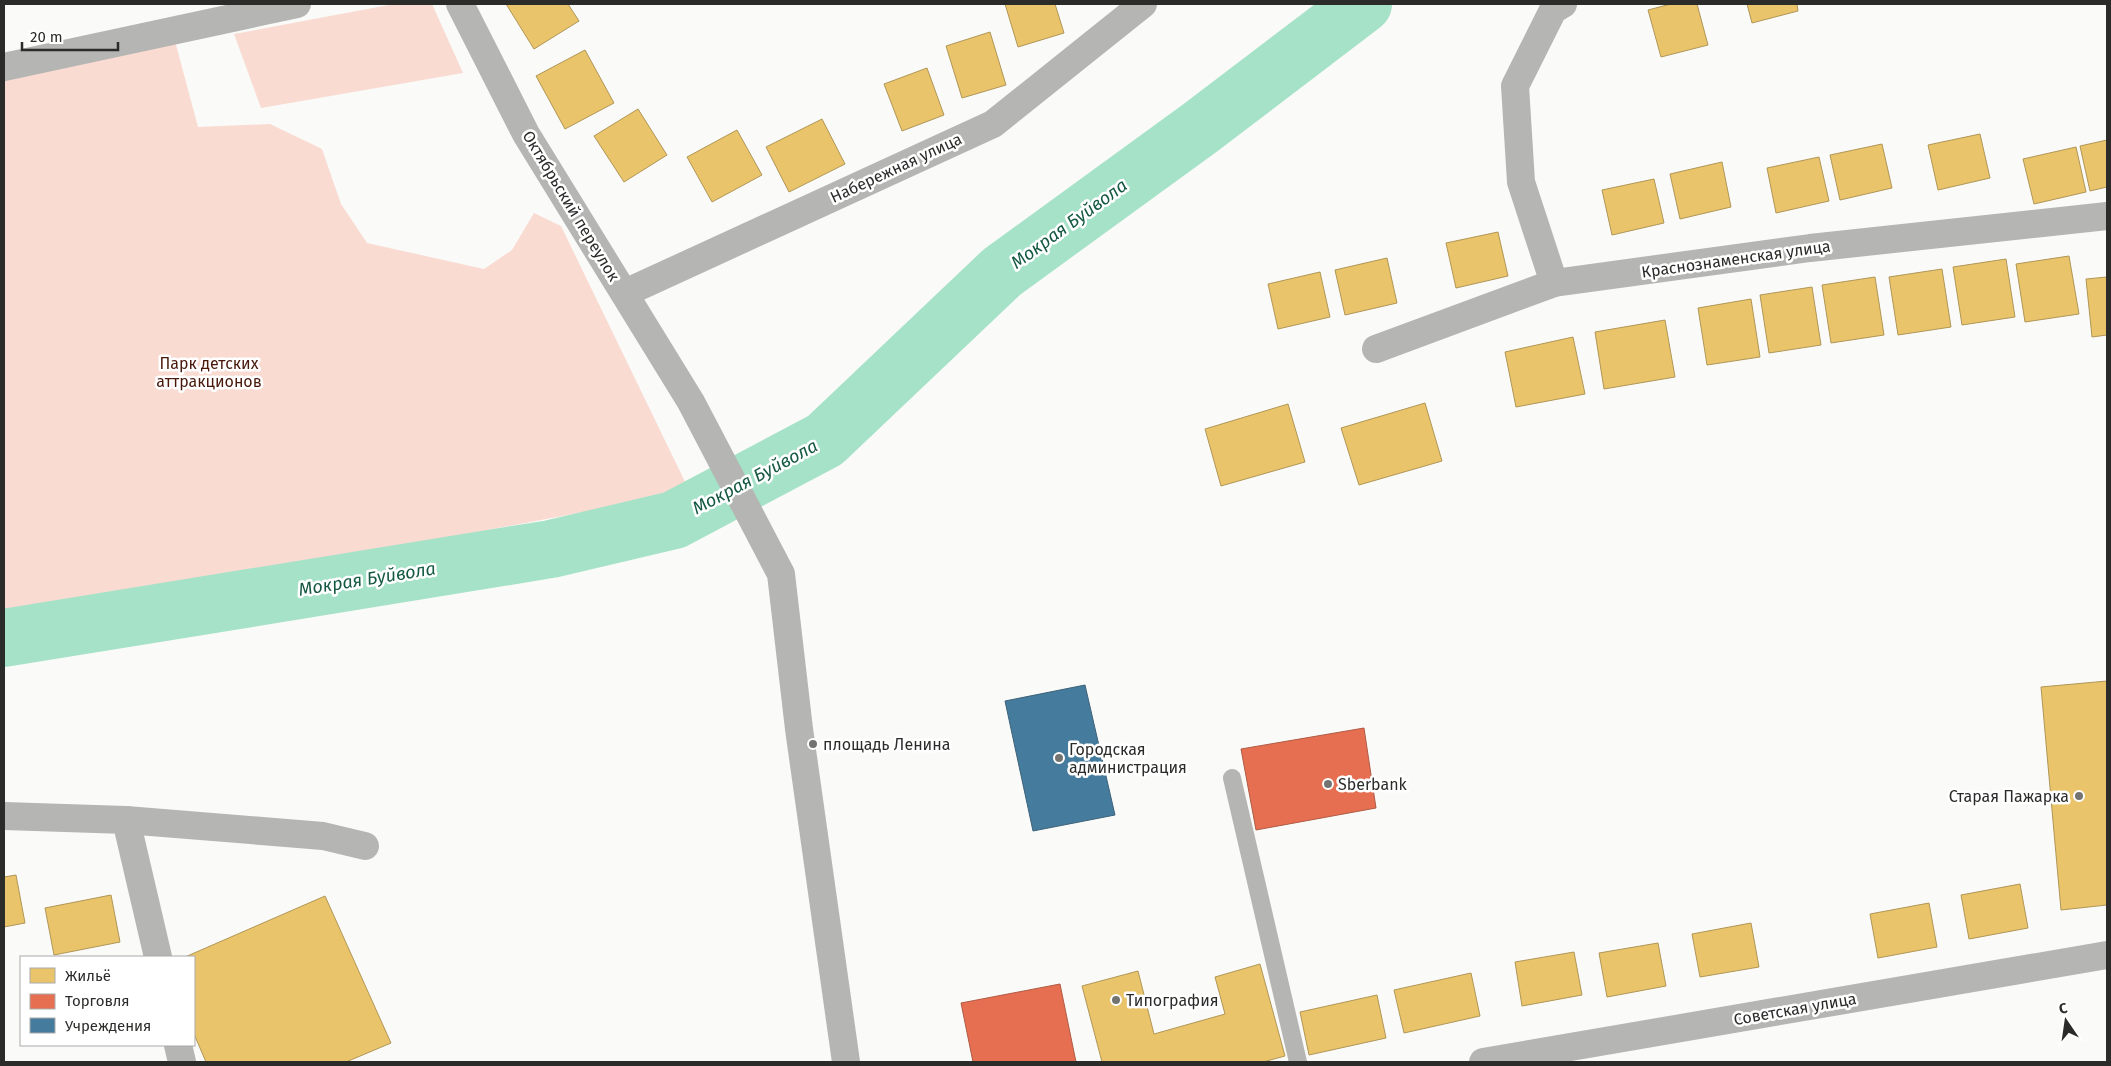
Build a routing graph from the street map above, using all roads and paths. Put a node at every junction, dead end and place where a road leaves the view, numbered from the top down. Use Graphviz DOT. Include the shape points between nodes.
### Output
graph roads {
  1 [pos="297,4"];
  2 [pos="460,4"];
  3 [pos="1143,4"];
  4 [pos="1563,4"];
  5 [pos="4,67"];
  6 [pos="2107,216"];
  7 [pos="1554,283"];
  8 [pos="625,293"];
  9 [pos="1376,349"];
  10 [pos="1232,778"];
  11 [pos="4,816"];
  12 [pos="126,820"];
  13 [pos="365,846"];
  14 [pos="2107,955"];
  15 [pos="158,956"];
  16 [pos="178,1046"];
  17 [pos="182,1062"];
  18 [pos="846,1062"];
  19 [pos="1298,1062"];
  20 [pos="1483,1062"];
  1 -- 5 [label="street"];
  2 -- 8 [label="street, Октябрьский переулок" via="526,134"];
  3 -- 8 [label="street, Набережная улица" via="993,124"];
  4 -- 7 [label="street" via="1553,10 1515,86 1521,182"];
  6 -- 7 [label="street, Краснознаменская улица" via="1810,248"];
  7 -- 9 [label="street, Краснознаменская улица"];
  8 -- 18 [label="street, Октябрьский переулок" via="692,402 781,574"];
  10 -- 19 [label="lane"];
  11 -- 12 [label="street"];
  12 -- 13 [label="street" via="323,836"];
  12 -- 15 [label="street"];
  14 -- 20 [label="street, Советская улица"];
  16 -- 17 [label="street"];
}
